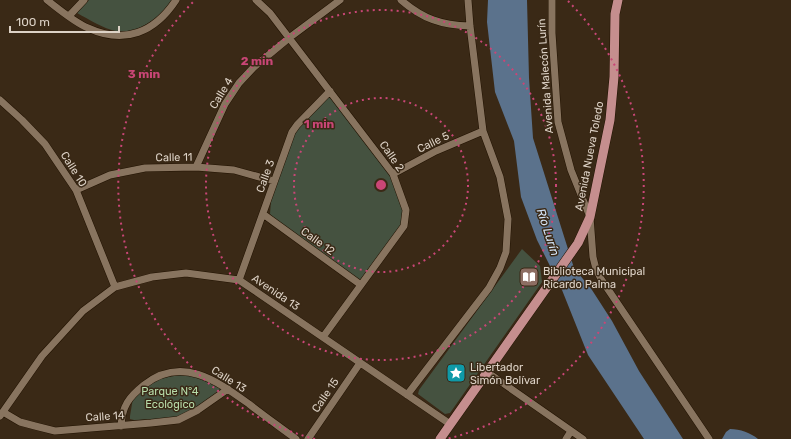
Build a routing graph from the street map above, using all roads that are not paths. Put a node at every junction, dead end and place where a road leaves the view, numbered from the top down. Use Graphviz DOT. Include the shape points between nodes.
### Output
graph roads {
  1 [pos="47,0"];
  2 [pos="84,0"];
  3 [pos="176,0"];
  4 [pos="256,0"];
  5 [pos="340,0"];
  6 [pos="401,0"];
  7 [pos="468,0"];
  8 [pos="552,0"];
  9 [pos="618,0"];
  10 [pos="69,16"];
  11 [pos="470,26"];
  12 [pos="289,38"];
  13 [pos="330,91"];
  14 [pos="0,100"];
  15 [pos="483,131"];
  16 [pos="196,167"];
  17 [pos="394,174"];
  18 [pos="274,181"];
  19 [pos="76,190"];
  20 [pos="263,214"];
  21 [pos="590,217"];
  22 [pos="239,280"];
  23 [pos="361,285"];
  24 [pos="114,287"];
  25 [pos="323,337"];
  26 [pos="360,363"];
  27 [pos="487,372"];
  28 [pos="228,389"];
  29 [pos="407,394"];
  30 [pos="2,414"];
  31 [pos="450,424"];
  32 [pos="121,426"];
  33 [pos="571,431"];
  34 [pos="296,439"];
  35 [pos="308,439"];
  36 [pos="440,439"];
  37 [pos="566,439"];
  38 [pos="583,439"];
  39 [pos="709,439"];
  1 -- 10 [label="street"];
  2 -- 10 [label="street"];
  3 -- 10 [label="street" via="152,26 136,34 103,34 87,28"];
  4 -- 12 [label="street, Calle 2" via="270,13"];
  5 -- 12 [label="street, Calle 4"];
  6 -- 11 [label="street" via="420,15 434,21"];
  7 -- 11 [label="street"];
  8 -- 21 [label="street, Avenida Malecón Lurín" via="558,122 571,170"];
  9 -- 21 [label="main road, Avenida Nueva Toledo" via="614,14 614,77 610,120"];
  11 -- 15 [label="street"];
  12 -- 13 [label="street, Calle 2"];
  12 -- 16 [label="street, Calle 4" via="239,83 225,104"];
  13 -- 17 [label="street, Calle 2"];
  13 -- 18 [label="street, Calle 3" via="296,125"];
  14 -- 19 [label="street, Calle 10" via="45,144"];
  15 -- 17 [label="street, Calle 5" via="436,151"];
  15 -- 29 [label="street" via="500,177 507,212 506,252 489,288"];
  16 -- 18 [label="street, Calle 11" via="234,170"];
  16 -- 19 [label="street, Calle 11" via="145,168 110,176"];
  17 -- 23 [label="street, Calle 2" via="405,206 406,220"];
  18 -- 20 [label="street, Calle 3"];
  19 -- 24 [label="street, Calle 10"];
  20 -- 22 [label="street, Calle 3"];
  20 -- 23 [label="street, Calle 12"];
  21 -- 27 [label="main road, Avenida Nueva Toledo" via="578,243 547,290"];
  21 -- 39 [label="street, Avenida Malecón Lurín" via="593,257 601,279"];
  22 -- 24 [label="street, Avenida 13" via="186,273 152,277"];
  22 -- 25 [label="street, Avenida 13"];
  23 -- 25 [label="street, Calle 2"];
  24 -- 30 [label="street, Avenida 13" via="83,311 42,356"];
  25 -- 26 [label="street, Avenida 13"];
  26 -- 29 [label="street, Avenida 13"];
  26 -- 35 [label="street, Calle 15"];
  27 -- 31 [label="main road, Avenida Nueva Toledo"];
  27 -- 33 [label="street"];
  28 -- 32 [label="street, Calle 14" via="198,410 178,420"];
  28 -- 32 [label="street, Calle 13" via="202,375 168,372 148,382 131,397 125,406"];
  28 -- 34 [label="street, Calle 13"];
  29 -- 31 [label="street, Avenida 13"];
  30 -- 32 [label="street, Calle 14" via="20,422 55,431"];
  31 -- 36 [label="main road, Avenida Nueva Toledo"];
  33 -- 37 [label="street"];
  33 -- 38 [label="street"];
}
